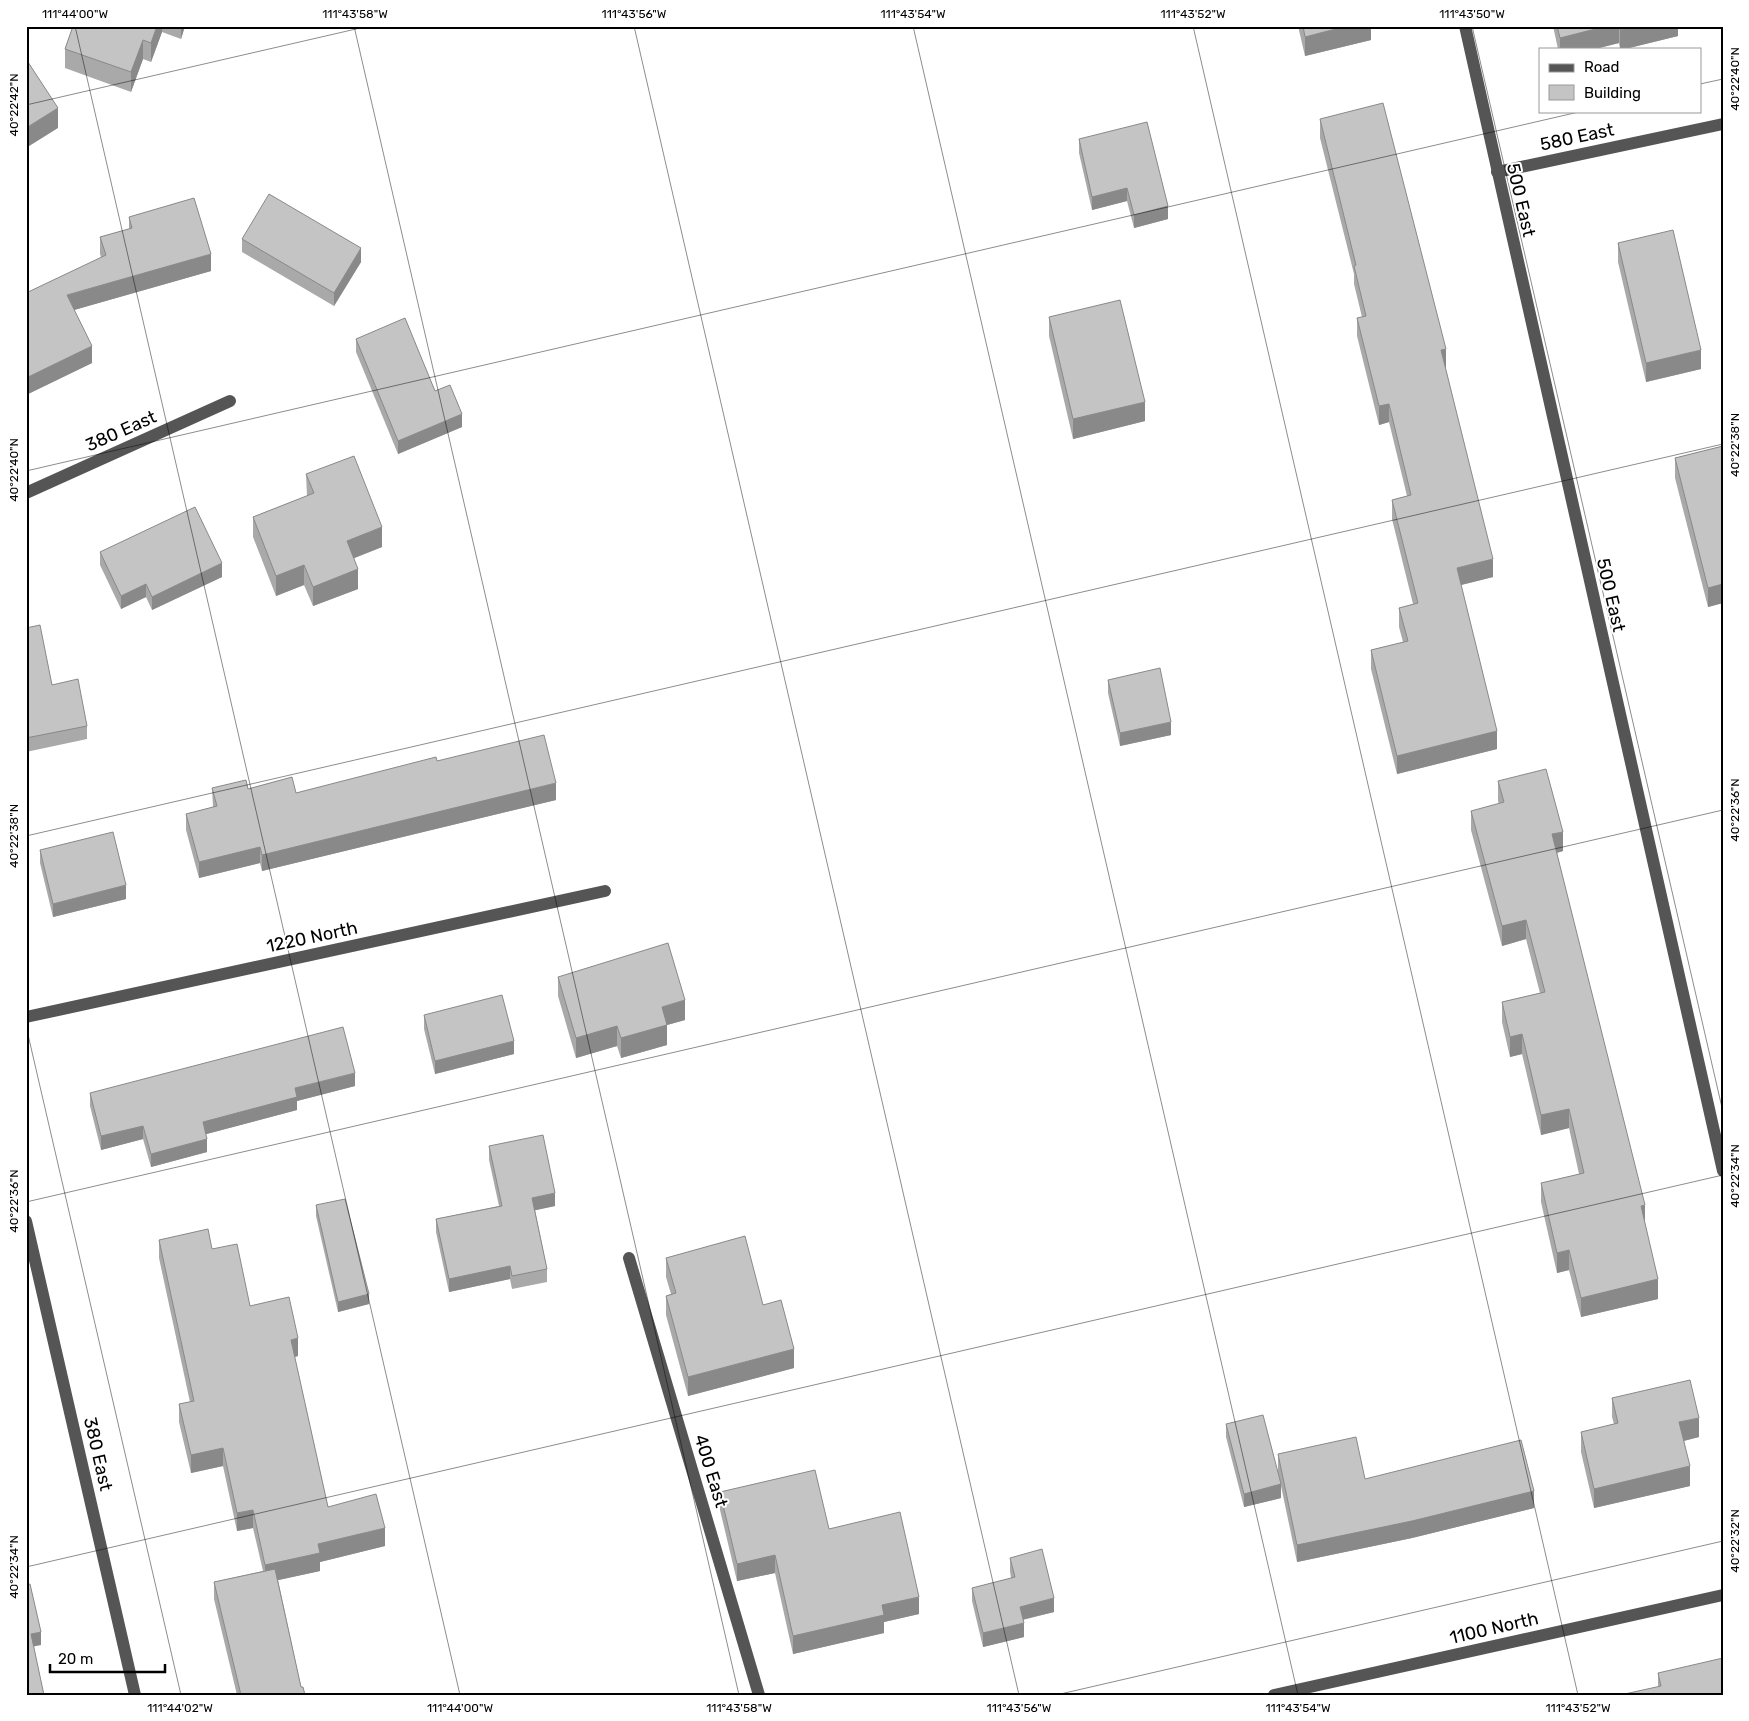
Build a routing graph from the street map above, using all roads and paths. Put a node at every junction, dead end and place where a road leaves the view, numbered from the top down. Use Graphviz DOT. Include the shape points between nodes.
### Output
graph roads {
  1 [pos="1465,26"];
  2 [pos="1723,124"];
  3 [pos="1497,172"];
  4 [pos="230,401"];
  5 [pos="26,493"];
  6 [pos="605,892"];
  7 [pos="26,1017"];
  8 [pos="1723,1172"];
  9 [pos="26,1221"];
  10 [pos="628,1258"];
  11 [pos="1723,1595"];
  12 [pos="135,1695"];
  13 [pos="759,1695"];
  14 [pos="1274,1695"];
  1 -- 3 [label="street, 500 East"];
  2 -- 3 [label="street, 580 East"];
  3 -- 8 [label="street, 500 East"];
  4 -- 5 [label="street, 380 East"];
  6 -- 7 [label="street, 1220 North"];
  9 -- 12 [label="street, 380 East"];
  10 -- 13 [label="street, 400 East"];
  11 -- 14 [label="street, 1100 North"];
}
